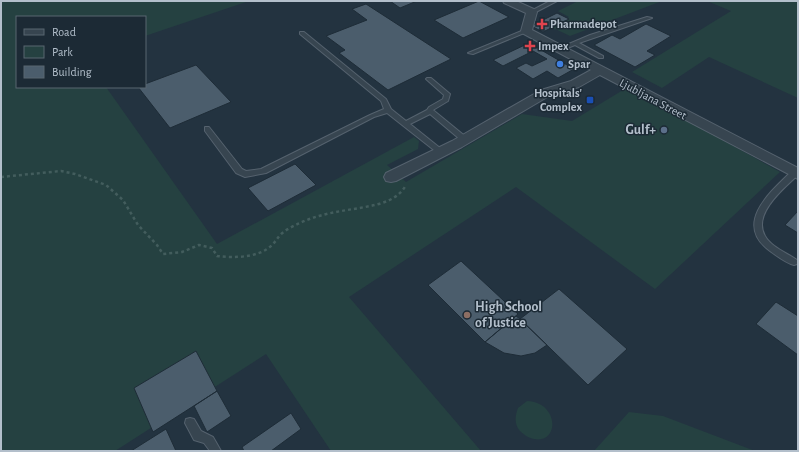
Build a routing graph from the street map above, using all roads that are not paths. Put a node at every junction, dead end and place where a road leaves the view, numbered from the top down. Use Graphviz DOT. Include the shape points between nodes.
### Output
graph roads {
  1 [pos="508,1"];
  2 [pos="554,1"];
  3 [pos="532,12"];
  4 [pos="650,18"];
  5 [pos="526,31"];
  6 [pos="302,33"];
  7 [pos="575,43"];
  8 [pos="560,49"];
  9 [pos="471,53"];
  10 [pos="601,57"];
  11 [pos="599,70"];
  12 [pos="429,79"];
  13 [pos="388,110"];
  14 [pos="430,112"];
  15 [pos="406,124"];
  16 [pos="207,129"];
  17 [pos="464,139"];
  18 [pos="441,152"];
  19 [pos="796,174"];
  20 [pos="391,178"];
  21 [pos="794,262"];
  22 [pos="190,423"];
  23 [pos="216,451"];
  1 -- 3 [label="street"];
  2 -- 3 [label="lane"];
  3 -- 5 [label="street"];
  4 -- 7 [label="lane"];
  5 -- 8 [label="street, Ljubljana Street"];
  5 -- 9 [label="lane"];
  6 -- 13 [label="lane" via="384,100"];
  7 -- 8 [label="lane"];
  7 -- 10 [label="lane"];
  8 -- 11 [label="street, Ljubljana Street"];
  11 -- 17 [label="street" via="575,84 545,93"];
  11 -- 19 [label="street, Ljubljana Street"];
  12 -- 14 [label="lane" via="448,94 446,100 431,108"];
  13 -- 15 [label="lane"];
  13 -- 16 [label="lane" via="250,174 239,171"];
  14 -- 15 [label="lane"];
  14 -- 17 [label="lane"];
  15 -- 18 [label="lane"];
  17 -- 18 [label="street"];
  18 -- 20 [label="street"];
  19 -- 21 [label="lane" via="766,204 757,227 768,245"];
  22 -- 23 [label="lane" via="198,436 212,441"];
}
